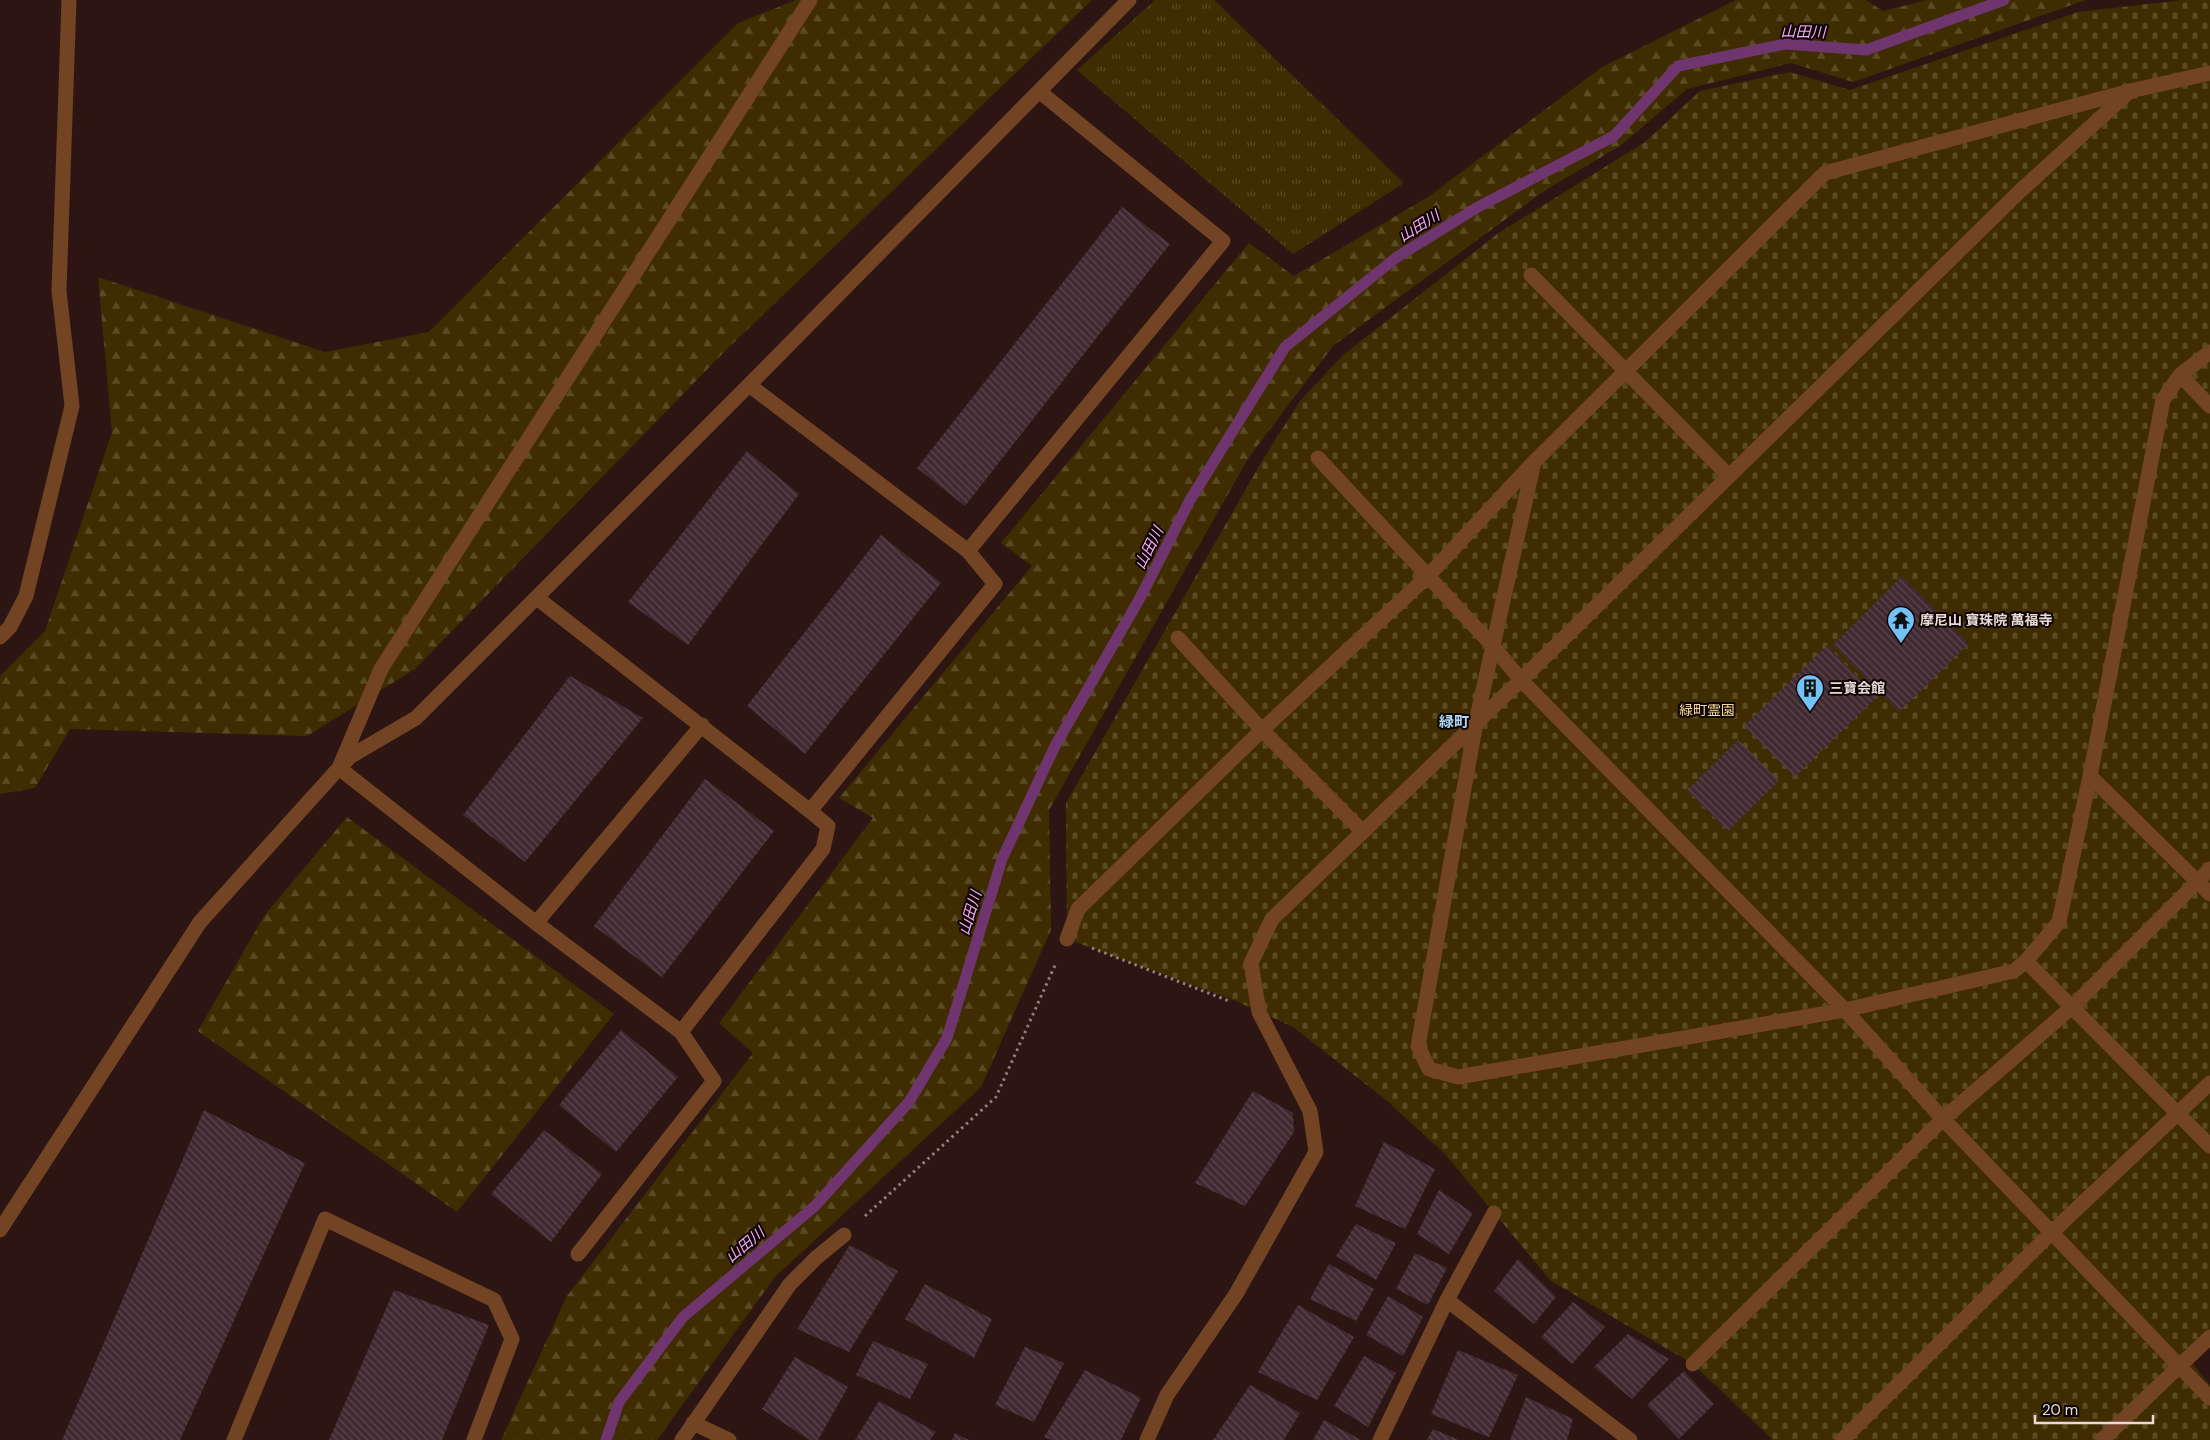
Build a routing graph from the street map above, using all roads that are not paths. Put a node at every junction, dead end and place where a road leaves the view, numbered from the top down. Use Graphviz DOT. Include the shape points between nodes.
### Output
graph roads {
  1 [pos="69,0"];
  2 [pos="810,0"];
  3 [pos="1129,0"];
  4 [pos="2210,73"];
  5 [pos="2130,91"];
  6 [pos="1040,92"];
  7 [pos="1530,275"];
  8 [pos="2210,352"];
  9 [pos="1627,371"];
  10 [pos="2180,375"];
  11 [pos="749,385"];
  12 [pos="2210,406"];
  13 [pos="1318,458"];
  14 [pos="1534,462"];
  15 [pos="1729,476"];
  16 [pos="968,551"];
  17 [pos="1428,576"];
  18 [pos="536,598"];
  19 [pos="0,638"];
  20 [pos="1178,638"];
  21 [pos="1492,645"];
  22 [pos="1521,680"];
  23 [pos="1476,722"];
  24 [pos="702,725"];
  25 [pos="1262,730"];
  26 [pos="340,768"];
  27 [pos="2090,776"];
  28 [pos="810,811"];
  29 [pos="1363,832"];
  30 [pos="2210,869"];
  31 [pos="2198,881"];
  32 [pos="2210,894"];
  33 [pos="536,923"];
  34 [pos="1067,939"];
  35 [pos="2026,961"];
  36 [pos="2072,1007"];
  37 [pos="1845,1010"];
  38 [pos="681,1032"];
  39 [pos="2210,1083"];
  40 [pos="2178,1113"];
  41 [pos="1943,1119"];
  42 [pos="2210,1146"];
  43 [pos="1494,1213"];
  44 [pos="0,1230"];
  45 [pos="2051,1233"];
  46 [pos="844,1235"];
  47 [pos="578,1254"];
  48 [pos="1447,1300"];
  49 [pos="2210,1337"];
  50 [pos="1693,1364"];
  51 [pos="2181,1366"];
  52 [pos="2210,1398"];
  53 [pos="693,1423"];
  54 [pos="234,1440"];
  55 [pos="474,1440"];
  56 [pos="682,1440"];
  57 [pos="729,1440"];
  58 [pos="1146,1440"];
  59 [pos="1380,1440"];
  60 [pos="1630,1440"];
  61 [pos="1842,1440"];
  62 [pos="2102,1440"];
  1 -- 19 [label="street" via="59,291 72,406 26,596 10,627"];
  2 -- 26 [label="street" via="381,669"];
  3 -- 6 [label="street"];
  4 -- 5 [label="street"];
  5 -- 9 [label="street" via="1825,173"];
  5 -- 15 [label="street" via="2018,193"];
  6 -- 11 [label="street"];
  6 -- 16 [label="street" via="1223,241"];
  7 -- 9 [label="street"];
  8 -- 10 [label="street"];
  9 -- 14 [label="street"];
  9 -- 15 [label="street"];
  10 -- 12 [label="street"];
  10 -- 27 [label="street" via="2163,400"];
  11 -- 16 [label="street"];
  11 -- 18 [label="street"];
  13 -- 17 [label="street"];
  14 -- 17 [label="street"];
  14 -- 21 [label="street"];
  15 -- 22 [label="street"];
  16 -- 28 [label="street" via="996,584"];
  17 -- 21 [label="street"];
  17 -- 25 [label="street"];
  18 -- 24 [label="street"];
  18 -- 26 [label="street" via="416,718 351,756"];
  20 -- 25 [label="street"];
  21 -- 22 [label="street"];
  21 -- 23 [label="street"];
  22 -- 23 [label="street"];
  22 -- 37 [label="street"];
  23 -- 29 [label="street"];
  23 -- 37 [label="street" via="1418,1046 1429,1069 1458,1077"];
  24 -- 28 [label="street"];
  24 -- 33 [label="street"];
  25 -- 29 [label="street"];
  25 -- 34 [label="street" via="1078,909"];
  26 -- 33 [label="street"];
  26 -- 44 [label="street" via="200,922"];
  27 -- 31 [label="street"];
  27 -- 35 [label="street" via="2059,922"];
  28 -- 38 [label="street" via="828,826 823,849"];
  29 -- 58 [label="street" via="1272,919 1251,963 1259,1012 1310,1111 1316,1152 1236,1294 1167,1395"];
  30 -- 31 [label="street"];
  31 -- 32 [label="street"];
  31 -- 36 [label="street"];
  33 -- 38 [label="street"];
  35 -- 36 [label="street"];
  35 -- 37 [label="street" via="2014,970"];
  36 -- 40 [label="street"];
  36 -- 41 [label="street"];
  37 -- 41 [label="street"];
  38 -- 47 [label="street" via="714,1081"];
  39 -- 40 [label="street"];
  40 -- 42 [label="street"];
  40 -- 45 [label="street"];
  41 -- 45 [label="street"];
  41 -- 50 [label="street"];
  43 -- 48 [label="street"];
  45 -- 51 [label="street"];
  45 -- 61 [label="street"];
  46 -- 53 [label="street" via="790,1284"];
  48 -- 59 [label="street"];
  48 -- 60 [label="street"];
  49 -- 51 [label="street"];
  51 -- 52 [label="street"];
  51 -- 62 [label="street"];
  53 -- 56 [label="street"];
  53 -- 57 [label="street"];
  54 -- 55 [label="street" via="325,1219 494,1300 512,1339"];
}
